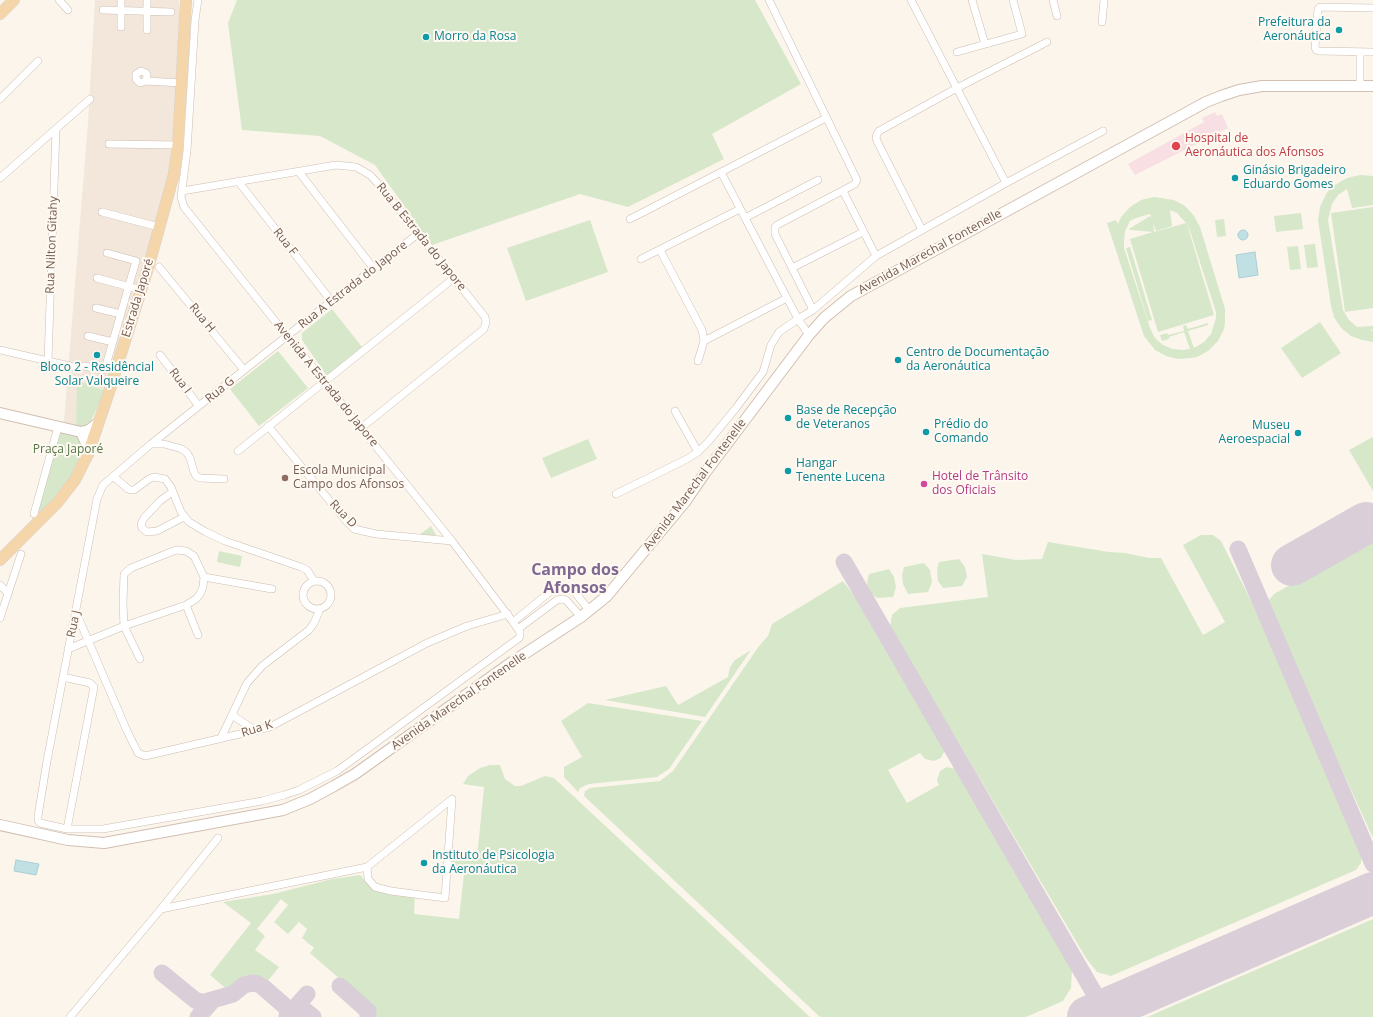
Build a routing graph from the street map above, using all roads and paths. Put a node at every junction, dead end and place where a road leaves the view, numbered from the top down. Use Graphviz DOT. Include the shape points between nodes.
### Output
graph roads {
  1 [pos="14,0"];
  2 [pos="59,0"];
  3 [pos="121,0"];
  4 [pos="147,0"];
  5 [pos="181,0"];
  6 [pos="186,0"];
  7 [pos="198,0"];
  8 [pos="769,0"];
  9 [pos="911,0"];
  10 [pos="972,0"];
  11 [pos="1013,0"];
  12 [pos="1053,0"];
  13 [pos="1104,0"];
  14 [pos="1373,8"];
  15 [pos="68,10"];
  16 [pos="103,10"];
  17 [pos="147,10"];
  18 [pos="121,11"];
  19 [pos="171,12"];
  20 [pos="0,14"];
  21 [pos="1057,16"];
  22 [pos="184,21"];
  23 [pos="1102,22"];
  24 [pos="121,27"];
  25 [pos="146,30"];
  26 [pos="1048,42"];
  27 [pos="985,44"];
  28 [pos="957,52"];
  29 [pos="1360,52"];
  30 [pos="1373,52"];
  31 [pos="38,61"];
  32 [pos="146,81"];
  33 [pos="181,83"];
  34 [pos="1360,86"];
  35 [pos="1373,86"];
  36 [pos="957,88"];
  37 [pos="0,99"];
  38 [pos="90,99"];
  39 [pos="826,118"];
  40 [pos="56,128"];
  41 [pos="1103,131"];
  42 [pos="109,144"];
  43 [pos="178,145"];
  44 [pos="299,172"];
  45 [pos="721,172"];
  46 [pos="0,178"];
  47 [pos="818,180"];
  48 [pos="238,181"];
  49 [pos="1006,183"];
  50 [pos="182,191"];
  51 [pos="843,191"];
  52 [pos="740,209"];
  53 [pos="102,212"];
  54 [pos="745,218"];
  55 [pos="630,219"];
  56 [pos="159,227"];
  57 [pos="922,230"];
  58 [pos="863,232"];
  59 [pos="419,233"];
  60 [pos="660,250"];
  61 [pos="107,253"];
  62 [pos="876,256"];
  63 [pos="641,259"];
  64 [pos="159,267"];
  65 [pos="792,268"];
  66 [pos="374,269"];
  67 [pos="97,278"];
  68 [pos="454,278"];
  69 [pos="129,287"];
  70 [pos="141,290"];
  71 [pos="788,298"];
  72 [pos="332,302"];
  73 [pos="96,308"];
  74 [pos="813,310"];
  75 [pos="121,314"];
  76 [pos="798,319"];
  77 [pos="809,335"];
  78 [pos="88,336"];
  79 [pos="287,336"];
  80 [pos="704,341"];
  81 [pos="112,342"];
  82 [pos="0,350"];
  83 [pos="160,355"];
  84 [pos="48,361"];
  85 [pos="698,361"];
  86 [pos="84,366"];
  87 [pos="74,367"];
  88 [pos="244,370"];
  89 [pos="324,382"];
  90 [pos="199,406"];
  91 [pos="675,411"];
  92 [pos="0,412"];
  93 [pos="98,423"];
  94 [pos="268,426"];
  95 [pos="58,427"];
  96 [pos="361,428"];
  97 [pos="81,432"];
  98 [pos="151,444"];
  99 [pos="238,451"];
  100 [pos="698,452"];
  101 [pos="88,454"];
  102 [pos="113,476"];
  103 [pos="224,479"];
  104 [pos="172,492"];
  105 [pos="616,494"];
  106 [pos="34,514"];
  107 [pos="184,517"];
  108 [pos="452,540"];
  109 [pos="21,554"];
  110 [pos="0,560"];
  111 [pos="204,577"];
  112 [pos="314,581"];
  113 [pos="0,585"];
  114 [pos="562,587"];
  115 [pos="272,589"];
  116 [pos="8,593"];
  117 [pos="562,599"];
  118 [pos="186,605"];
  119 [pos="320,609"];
  120 [pos="529,609"];
  121 [pos="589,610"];
  122 [pos="76,612"];
  123 [pos="508,614"];
  124 [pos="535,617"];
  125 [pos="581,617"];
  126 [pos="0,618"];
  127 [pos="514,622"];
  128 [pos="124,626"];
  129 [pos="519,630"];
  130 [pos="198,635"];
  131 [pos="88,640"];
  132 [pos="68,649"];
  133 [pos="140,659"];
  134 [pos="63,677"];
  135 [pos="232,715"];
  136 [pos="256,731"];
  137 [pos="221,738"];
  138 [pos="0,825"];
  139 [pos="67,829"];
  140 [pos="218,838"];
  141 [pos="367,867"];
  142 [pos="161,909"];
  143 [pos="70,1017"];
  1 -- 20 [label="main road"];
  2 -- 15 [label="street"];
  3 -- 18 [label="street"];
  4 -- 17 [label="street"];
  5 -- 22 [label="main road"];
  6 -- 22 [label="main road, Estrada Japoré"];
  7 -- 50 [label="street, Avenida A Estrada do Japore"];
  8 -- 39 [label="street"];
  9 -- 36 [label="street"];
  10 -- 27 [label="street"];
  11 -- 27 [label="street" via="1022,34"];
  12 -- 21 [label="street"];
  13 -- 23 [label="street"];
  14 -- 29 [label="street" via="1320,7 1316,12 1316,50"];
  16 -- 18 [label="street"];
  17 -- 18 [label="street"];
  17 -- 19 [label="street"];
  17 -- 25 [label="street"];
  18 -- 24 [label="street"];
  22 -- 33 [label="main road, Estrada Japoré"];
  26 -- 36 [label="street"];
  27 -- 28 [label="street"];
  29 -- 30 [label="street"];
  29 -- 34 [label="street"];
  31 -- 37 [label="street"];
  32 -- 33 [label="street"];
  33 -- 43 [label="main road, Estrada Japoré"];
  34 -- 35 [label="main road, Avenida Marechal Fontenelle"];
  34 -- 77 [label="main road, Avenida Marechal Fontenelle" via="1262,86 1239,90 1206,102 851,296 824,318"];
  36 -- 49 [label="street"];
  36 -- 57 [label="street" via="876,134 877,141"];
  38 -- 40 [label="street"];
  39 -- 45 [label="street"];
  39 -- 51 [label="street" via="857,177 855,184"];
  40 -- 46 [label="street"];
  40 -- 84 [label="street, Rua Nilton Gitahy"];
  41 -- 49 [label="street"];
  42 -- 43 [label="street"];
  43 -- 56 [label="main road, Estrada Japoré" via="174,174"];
  44 -- 48 [label="street, Rua B Estrada do Japore"];
  44 -- 59 [label="street, Rua B Estrada do Japore" via="336,165 351,166 364,171 382,188"];
  44 -- 66 [label="street"];
  45 -- 52 [label="street"];
  45 -- 55 [label="street"];
  47 -- 54 [label="street"];
  48 -- 50 [label="street, Rua B Estrada do Japore"];
  48 -- 72 [label="street, Rua F"];
  49 -- 57 [label="street"];
  50 -- 79 [label="street, Avenida A Estrada do Japore" via="184,207"];
  51 -- 58 [label="street"];
  51 -- 65 [label="street" via="775,227 775,234"];
  52 -- 54 [label="street"];
  52 -- 60 [label="street"];
  53 -- 56 [label="street"];
  54 -- 71 [label="street"];
  56 -- 70 [label="main road, Estrada Japoré"];
  57 -- 62 [label="street"];
  58 -- 62 [label="street"];
  58 -- 65 [label="street"];
  59 -- 66 [label="street, Rua A Estrada do Japore"];
  59 -- 68 [label="street, Rua B Estrada do Japore"];
  60 -- 63 [label="street"];
  60 -- 80 [label="street" via="702,330"];
  61 -- 69 [label="street" via="136,261"];
  62 -- 74 [label="street"];
  64 -- 88 [label="street, Rua H"];
  65 -- 74 [label="street"];
  66 -- 72 [label="street, Rua A Estrada do Japore"];
  67 -- 69 [label="street"];
  68 -- 89 [label="street"];
  68 -- 96 [label="street, Rua B Estrada do Japore" via="485,317 484,329"];
  69 -- 70 [label="street"];
  69 -- 75 [label="street"];
  70 -- 93 [label="main road, Estrada Japoré"];
  71 -- 76 [label="street"];
  71 -- 80 [label="street"];
  72 -- 79 [label="street, Rua A Estrada do Japore"];
  73 -- 75 [label="street"];
  74 -- 76 [label="street"];
  75 -- 81 [label="street"];
  76 -- 77 [label="street"];
  76 -- 100 [label="street" via="779,332 771,345 763,372"];
  77 -- 121 [label="main road, Avenida Marechal Fontenelle" via="685,502 616,587"];
  78 -- 81 [label="street"];
  79 -- 88 [label="street, Rua G"];
  79 -- 89 [label="street, Avenida A Estrada do Japore"];
  80 -- 85 [label="street"];
  81 -- 86 [label="street" via="105,369"];
  82 -- 84 [label="street"];
  83 -- 90 [label="street, Rua I"];
  84 -- 87 [label="street"];
  88 -- 90 [label="street, Rua G"];
  89 -- 94 [label="street"];
  89 -- 96 [label="street, Avenida A Estrada do Japore"];
  90 -- 98 [label="street, Rua G"];
  91 -- 100 [label="street"];
  92 -- 95 [label="main road"];
  93 -- 97 [label="main road"];
  93 -- 101 [label="main road, Estrada Japoré"];
  94 -- 99 [label="street"];
  94 -- 108 [label="street, Rua D" via="354,529 376,534"];
  95 -- 97 [label="main road"];
  95 -- 106 [label="street"];
  96 -- 108 [label="street, Avenida A Estrada do Japore"];
  97 -- 101 [label="main road"];
  98 -- 102 [label="street, Rua J"];
  98 -- 103 [label="street" via="182,449 190,458 196,476 200,478"];
  100 -- 105 [label="street"];
  101 -- 110 [label="main road, Estrada Japoré" via="75,480 57,503"];
  102 -- 104 [label="street" via="131,490 149,479 160,477 168,482"];
  102 -- 122 [label="street, Rua J" via="103,485 97,499"];
  104 -- 107 [label="street"];
  104 -- 107 [label="street" via="144,518 142,528 147,532 157,532"];
  107 -- 112 [label="street" via="219,538 301,567 307,570"];
  108 -- 123 [label="street, Avenida A Estrada do Japore"];
  109 -- 116 [label="street"];
  111 -- 115 [label="street"];
  111 -- 118 [label="street" via="200,594"];
  111 -- 128 [label="street" via="194,556 182,550 131,568 123,578"];
  112 -- 119 [label="street" via="305,588 304,600 312,608"];
  112 -- 119 [label="street" via="327,584 331,590 330,603"];
  113 -- 116 [label="street"];
  114 -- 117 [label="street"];
  114 -- 120 [label="street" via="557,587"];
  114 -- 121 [label="street" via="573,590"];
  116 -- 126 [label="street"];
  117 -- 124 [label="street"];
  117 -- 125 [label="street" via="566,600"];
  118 -- 128 [label="street"];
  118 -- 130 [label="street"];
  119 -- 135 [label="street" via="309,630 253,675"];
  120 -- 124 [label="street"];
  120 -- 127 [label="street"];
  121 -- 125 [label="main road, Avenida Marechal Fontenelle"];
  122 -- 131 [label="street, Rua K"];
  122 -- 132 [label="street, Rua J"];
  123 -- 127 [label="street, Avenida A Estrada do Japore"];
  123 -- 136 [label="street, Rua K" via="467,626 427,643 270,727"];
  124 -- 129 [label="street"];
  125 -- 138 [label="main road, Avenida Marechal Fontenelle" via="512,662 355,774 290,808 104,843 68,840"];
  127 -- 129 [label="street, Avenida A Estrada do Japore"];
  128 -- 131 [label="street"];
  128 -- 133 [label="street"];
  129 -- 139 [label="street" via="519,638 337,771 299,790 268,800 126,826 90,830"];
  131 -- 132 [label="street"];
  131 -- 137 [label="street, Rua K" via="124,724 138,753 142,756"];
  132 -- 134 [label="street, Rua J"];
  134 -- 139 [label="street, Rua J" via="38,820 42,824"];
  134 -- 139 [label="street" via="90,682 94,687"];
  135 -- 136 [label="street"];
  135 -- 137 [label="street"];
  136 -- 137 [label="street, Rua K"];
  140 -- 142 [label="street"];
  141 -- 141 [label="street" via="440,808 452,799 445,898 375,887 368,879"];
  141 -- 142 [label="street"];
  142 -- 143 [label="street"];
}
